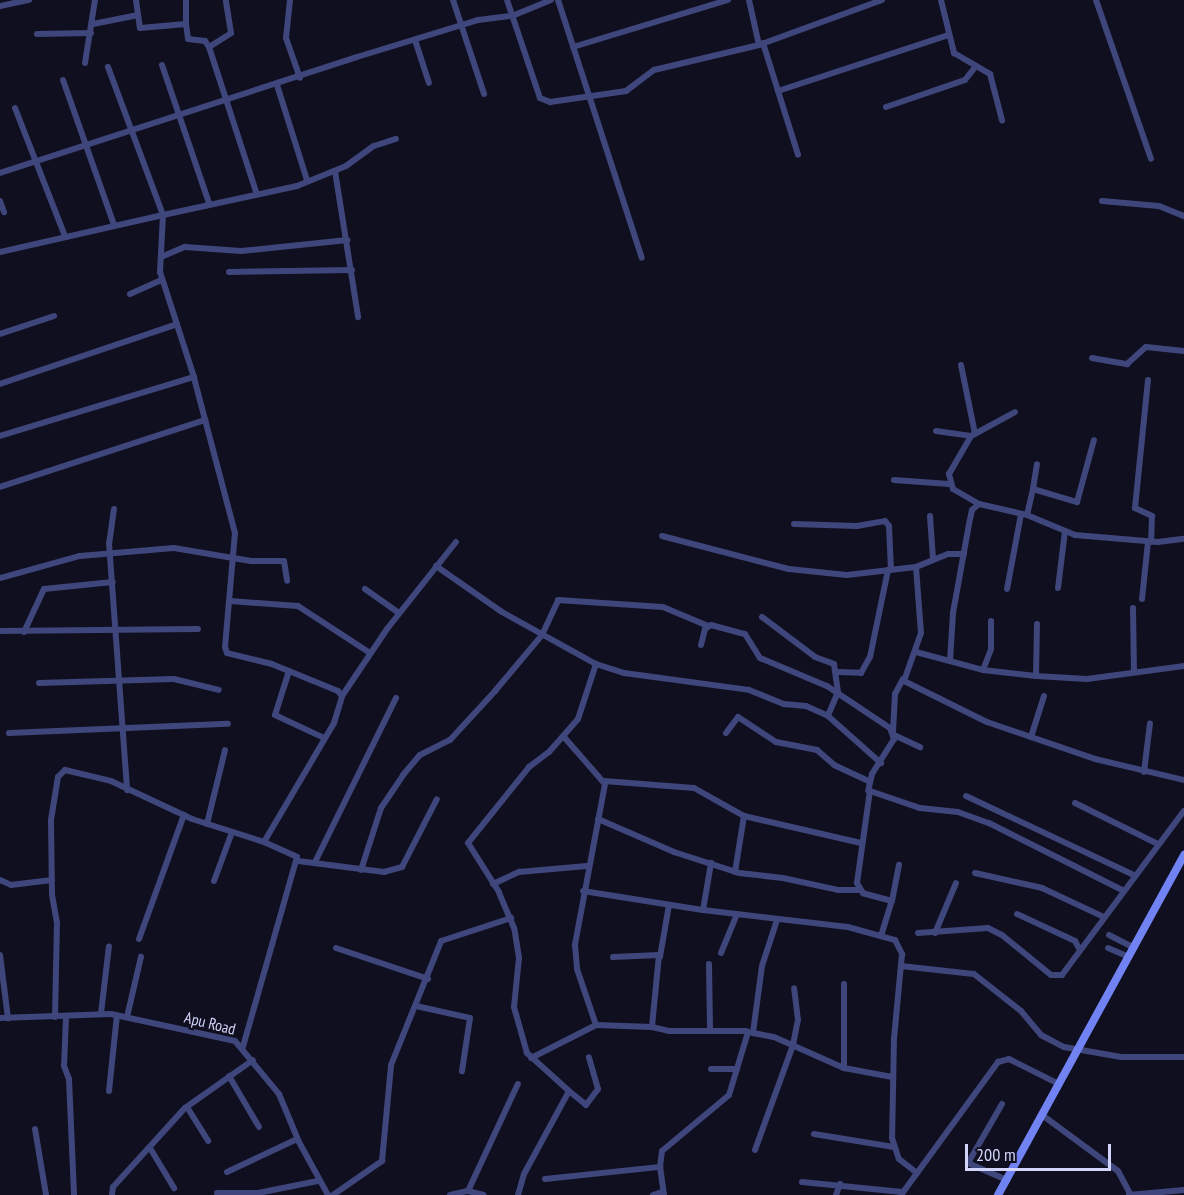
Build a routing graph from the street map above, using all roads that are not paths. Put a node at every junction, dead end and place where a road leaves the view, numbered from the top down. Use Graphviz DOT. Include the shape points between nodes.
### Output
graph roads {
  1 [pos="29,0"];
  2 [pos="94,0"];
  3 [pos="136,0"];
  4 [pos="186,0"];
  5 [pos="226,0"];
  6 [pos="291,0"];
  7 [pos="453,0"];
  8 [pos="507,0"];
  9 [pos="551,0"];
  10 [pos="558,0"];
  11 [pos="728,0"];
  12 [pos="749,0"];
  13 [pos="882,0"];
  14 [pos="941,0"];
  15 [pos="1096,0"];
  16 [pos="0,6"];
  17 [pos="138,15"];
  18 [pos="512,16"];
  19 [pos="93,24"];
  20 [pos="186,24"];
  21 [pos="463,25"];
  22 [pos="91,33"];
  23 [pos="37,34"];
  24 [pos="948,35"];
  25 [pos="415,40"];
  26 [pos="761,44"];
  27 [pos="209,47"];
  28 [pos="573,47"];
  29 [pos="85,63"];
  30 [pos="162,65"];
  31 [pos="976,66"];
  32 [pos="108,67"];
  33 [pos="300,78"];
  34 [pos="63,80"];
  35 [pos="429,83"];
  36 [pos="277,85"];
  37 [pos="777,91"];
  38 [pos="484,94"];
  39 [pos="589,96"];
  40 [pos="228,101"];
  41 [pos="886,107"];
  42 [pos="15,108"];
  43 [pos="179,116"];
  44 [pos="1002,120"];
  45 [pos="130,130"];
  46 [pos="396,139"];
  47 [pos="83,144"];
  48 [pos="798,155"];
  49 [pos="1151,159"];
  50 [pos="35,160"];
  51 [pos="335,171"];
  52 [pos="0,173"];
  53 [pos="307,180"];
  54 [pos="256,192"];
  55 [pos="0,201"];
  56 [pos="1102,201"];
  57 [pos="209,203"];
  58 [pos="4,212"];
  59 [pos="163,215"];
  60 [pos="1184,216"];
  61 [pos="114,225"];
  62 [pos="65,236"];
  63 [pos="347,240"];
  64 [pos="0,252"];
  65 [pos="161,256"];
  66 [pos="642,258"];
  67 [pos="352,270"];
  68 [pos="229,272"];
  69 [pos="162,280"];
  70 [pos="130,294"];
  71 [pos="54,316"];
  72 [pos="358,317"];
  73 [pos="177,324"];
  74 [pos="0,334"];
  75 [pos="1184,351"];
  76 [pos="1092,358"];
  77 [pos="962,365"];
  78 [pos="194,377"];
  79 [pos="1148,380"];
  80 [pos="0,384"];
  81 [pos="1015,412"];
  82 [pos="205,420"];
  83 [pos="936,431"];
  84 [pos="973,435"];
  85 [pos="0,436"];
  86 [pos="1094,440"];
  87 [pos="1037,464"];
  88 [pos="894,480"];
  89 [pos="949,484"];
  90 [pos="0,487"];
  91 [pos="1033,489"];
  92 [pos="979,504"];
  93 [pos="114,509"];
  94 [pos="1024,514"];
  95 [pos="930,516"];
  96 [pos="794,524"];
  97 [pos="1065,531"];
  98 [pos="662,536"];
  99 [pos="1184,539"];
  100 [pos="456,542"];
  101 [pos="1150,542"];
  102 [pos="111,553"];
  103 [pos="964,554"];
  104 [pos="236,557"];
  105 [pos="933,559"];
  106 [pos="436,566"];
  107 [pos="916,567"];
  108 [pos="889,570"];
  109 [pos="0,578"];
  110 [pos="287,581"];
  111 [pos="113,582"];
  112 [pos="1058,588"];
  113 [pos="365,589"];
  114 [pos="1007,589"];
  115 [pos="1142,599"];
  116 [pos="230,601"];
  117 [pos="1133,608"];
  118 [pos="399,613"];
  119 [pos="762,617"];
  120 [pos="991,621"];
  121 [pos="1038,624"];
  122 [pos="708,626"];
  123 [pos="198,629"];
  124 [pos="116,630"];
  125 [pos="0,631"];
  126 [pos="24,632"];
  127 [pos="542,635"];
  128 [pos="700,645"];
  129 [pos="916,652"];
  130 [pos="370,653"];
  131 [pos="950,661"];
  132 [pos="596,664"];
  133 [pos="1184,666"];
  134 [pos="983,670"];
  135 [pos="1134,670"];
  136 [pos="289,671"];
  137 [pos="838,672"];
  138 [pos="1036,676"];
  139 [pos="119,679"];
  140 [pos="903,679"];
  141 [pos="39,683"];
  142 [pos="219,690"];
  143 [pos="838,692"];
  144 [pos="342,696"];
  145 [pos="1044,696"];
  146 [pos="396,698"];
  147 [pos="828,716"];
  148 [pos="1150,723"];
  149 [pos="228,724"];
  150 [pos="122,728"];
  151 [pos="9,732"];
  152 [pos="726,733"];
  153 [pos="894,734"];
  154 [pos="564,736"];
  155 [pos="1032,737"];
  156 [pos="324,738"];
  157 [pos="920,747"];
  158 [pos="225,750"];
  159 [pos="881,763"];
  160 [pos="1144,772"];
  161 [pos="1184,780"];
  162 [pos="604,781"];
  163 [pos="869,781"];
  164 [pos="127,790"];
  165 [pos="868,791"];
  166 [pos="966,796"];
  167 [pos="436,799"];
  168 [pos="1075,802"];
  169 [pos="1184,811"];
  170 [pos="184,815"];
  171 [pos="744,816"];
  172 [pos="598,819"];
  173 [pos="207,824"];
  174 [pos="232,832"];
  175 [pos="264,842"];
  176 [pos="861,843"];
  177 [pos="1158,844"];
  178 [pos="1183,860"];
  179 [pos="298,861"];
  180 [pos="315,862"];
  181 [pos="711,864"];
  182 [pos="899,865"];
  183 [pos="587,866"];
  184 [pos="361,870"];
  185 [pos="735,872"];
  186 [pos="975,873"];
  187 [pos="1134,875"];
  188 [pos="0,880"];
  189 [pos="52,880"];
  190 [pos="214,881"];
  191 [pos="956,883"];
  192 [pos="493,884"];
  193 [pos="859,890"];
  194 [pos="1122,890"];
  195 [pos="583,891"];
  196 [pos="892,901"];
  197 [pos="669,905"];
  198 [pos="703,910"];
  199 [pos="738,914"];
  200 [pos="1017,914"];
  201 [pos="1104,917"];
  202 [pos="511,918"];
  203 [pos="777,920"];
  204 [pos="918,933"];
  205 [pos="935,933"];
  206 [pos="1109,935"];
  207 [pos="880,936"];
  208 [pos="139,939"];
  209 [pos="109,946"];
  210 [pos="336,948"];
  211 [pos="1108,948"];
  212 [pos="1134,948"];
  213 [pos="1080,950"];
  214 [pos="721,953"];
  215 [pos="0,955"];
  216 [pos="141,957"];
  217 [pos="613,957"];
  218 [pos="660,957"];
  219 [pos="1129,957"];
  220 [pos="709,964"];
  221 [pos="901,966"];
  222 [pos="428,979"];
  223 [pos="844,984"];
  224 [pos="794,988"];
  225 [pos="416,1006"];
  226 [pos="101,1013"];
  227 [pos="117,1015"];
  228 [pos="54,1017"];
  229 [pos="66,1017"];
  230 [pos="127,1017"];
  231 [pos="0,1018"];
  232 [pos="8,1018"];
  233 [pos="596,1025"];
  234 [pos="652,1027"];
  235 [pos="710,1031"];
  236 [pos="749,1032"];
  237 [pos="793,1045"];
  238 [pos="243,1047"];
  239 [pos="1079,1051"];
  240 [pos="589,1057"];
  241 [pos="1184,1057"];
  242 [pos="531,1058"];
  243 [pos="253,1060"];
  244 [pos="844,1068"];
  245 [pos="711,1069"];
  246 [pos="737,1069"];
  247 [pos="462,1071"];
  248 [pos="229,1076"];
  249 [pos="892,1077"];
  250 [pos="519,1084"];
  251 [pos="1059,1084"];
  252 [pos="109,1091"];
  253 [pos="569,1092"];
  254 [pos="1002,1104"];
  255 [pos="187,1107"];
  256 [pos="1042,1115"];
  257 [pos="259,1127"];
  258 [pos="35,1129"];
  259 [pos="814,1134"];
  260 [pos="297,1139"];
  261 [pos="208,1141"];
  262 [pos="894,1147"];
  263 [pos="150,1148"];
  264 [pos="755,1150"];
  265 [pos="660,1167"];
  266 [pos="227,1172"];
  267 [pos="917,1173"];
  268 [pos="546,1179"];
  269 [pos="1007,1180"];
  270 [pos="318,1181"];
  271 [pos="802,1182"];
  272 [pos="840,1184"];
  273 [pos="174,1188"];
  274 [pos="1184,1190"];
  275 [pos="468,1191"];
  276 [pos="217,1193"];
  277 [pos="902,1193"];
  278 [pos="663,1194"];
  279 [pos="1130,1194"];
  280 [pos="46,1195"];
  281 [pos="74,1195"];
  282 [pos="112,1195"];
  283 [pos="327,1195"];
  284 [pos="333,1195"];
  285 [pos="450,1195"];
  286 [pos="484,1195"];
  287 [pos="518,1195"];
  288 [pos="653,1195"];
  289 [pos="836,1195"];
  290 [pos="998,1195"];
  1 -- 16 [label="street"];
  2 -- 19 [label="street"];
  3 -- 17 [label="street"];
  4 -- 20 [label="street"];
  5 -- 27 [label="street" via="231,33"];
  6 -- 33 [label="street" via="285,38"];
  7 -- 21 [label="street"];
  8 -- 18 [label="street"];
  9 -- 18 [label="street"];
  10 -- 28 [label="street"];
  11 -- 28 [label="street"];
  12 -- 26 [label="street"];
  13 -- 26 [label="street"];
  14 -- 24 [label="street"];
  15 -- 49 [label="street"];
  17 -- 19 [label="street"];
  17 -- 20 [label="street" via="140,28"];
  18 -- 21 [label="street"];
  18 -- 39 [label="street" via="540,98 550,102"];
  19 -- 22 [label="street"];
  20 -- 27 [label="street" via="188,39 205,41"];
  21 -- 25 [label="street"];
  21 -- 38 [label="street"];
  22 -- 23 [label="street"];
  22 -- 29 [label="street"];
  24 -- 31 [label="street" via="954,53"];
  24 -- 37 [label="street"];
  25 -- 33 [label="street"];
  25 -- 35 [label="street"];
  26 -- 37 [label="street"];
  26 -- 39 [label="street" via="713,58 681,61 654,70 626,91"];
  27 -- 40 [label="street"];
  28 -- 39 [label="street"];
  30 -- 43 [label="street"];
  31 -- 41 [label="street" via="964,80"];
  31 -- 44 [label="street" via="993,79"];
  32 -- 45 [label="street"];
  33 -- 36 [label="street"];
  34 -- 47 [label="street"];
  36 -- 40 [label="street"];
  36 -- 53 [label="street"];
  37 -- 48 [label="street"];
  39 -- 66 [label="street"];
  40 -- 43 [label="street"];
  40 -- 54 [label="street"];
  42 -- 50 [label="street"];
  43 -- 45 [label="street"];
  43 -- 57 [label="street"];
  45 -- 47 [label="street"];
  45 -- 59 [label="street"];
  46 -- 51 [label="street" via="374,146"];
  47 -- 50 [label="street"];
  47 -- 61 [label="street"];
  50 -- 52 [label="street"];
  50 -- 62 [label="street"];
  51 -- 53 [label="street"];
  51 -- 63 [label="street"];
  53 -- 54 [label="street" via="297,186"];
  54 -- 57 [label="street"];
  55 -- 58 [label="street"];
  56 -- 60 [label="street" via="1159,206"];
  57 -- 59 [label="street"];
  59 -- 61 [label="street"];
  59 -- 65 [label="street"];
  61 -- 62 [label="street"];
  62 -- 64 [label="street"];
  63 -- 65 [label="street" via="242,251 185,246"];
  63 -- 67 [label="street"];
  65 -- 69 [label="street"];
  67 -- 68 [label="street"];
  67 -- 72 [label="street"];
  69 -- 70 [label="street"];
  69 -- 73 [label="street"];
  71 -- 74 [label="street"];
  73 -- 78 [label="street"];
  73 -- 80 [label="street"];
  75 -- 76 [label="street" via="1143,348 1131,363"];
  77 -- 84 [label="street"];
  78 -- 82 [label="street"];
  78 -- 85 [label="street"];
  79 -- 101 [label="street" via="1135,508 1152,516"];
  81 -- 84 [label="street"];
  82 -- 90 [label="street"];
  82 -- 104 [label="street" via="235,533"];
  83 -- 84 [label="street"];
  84 -- 89 [label="street" via="952,466"];
  86 -- 91 [label="street" via="1077,502"];
  87 -- 91 [label="street"];
  88 -- 89 [label="street"];
  89 -- 92 [label="street"];
  91 -- 94 [label="street"];
  92 -- 94 [label="street"];
  92 -- 103 [label="street" via="972,510"];
  93 -- 102 [label="street"];
  94 -- 97 [label="street"];
  94 -- 114 [label="street"];
  95 -- 105 [label="street"];
  96 -- 108 [label="street" via="857,526 885,521 889,526"];
  97 -- 101 [label="street"];
  97 -- 112 [label="street"];
  98 -- 108 [label="street" via="789,569 847,574"];
  99 -- 101 [label="street"];
  100 -- 106 [label="street"];
  101 -- 115 [label="street"];
  102 -- 104 [label="street" via="174,548"];
  102 -- 109 [label="street" via="38,564"];
  102 -- 111 [label="street"];
  103 -- 105 [label="street"];
  103 -- 131 [label="street"];
  104 -- 110 [label="street" via="284,561"];
  104 -- 116 [label="street"];
  105 -- 107 [label="street"];
  106 -- 118 [label="street"];
  106 -- 127 [label="street"];
  107 -- 108 [label="street"];
  107 -- 129 [label="street" via="922,625"];
  108 -- 137 [label="street" via="870,657 861,673"];
  111 -- 124 [label="street"];
  111 -- 126 [label="street" via="44,589"];
  113 -- 118 [label="street"];
  116 -- 130 [label="street" via="298,606"];
  116 -- 136 [label="street" via="227,653"];
  117 -- 135 [label="street"];
  118 -- 130 [label="street"];
  119 -- 137 [label="street" via="815,657 834,664"];
  120 -- 134 [label="street" via="991,649"];
  121 -- 138 [label="street"];
  122 -- 127 [label="street" via="663,607 563,599 558,600"];
  122 -- 128 [label="street"];
  122 -- 143 [label="street" via="745,634 760,658"];
  123 -- 124 [label="street"];
  124 -- 126 [label="street"];
  124 -- 139 [label="street"];
  125 -- 126 [label="street"];
  127 -- 132 [label="street"];
  127 -- 184 [label="street" via="450,740 420,755 403,775 381,808 368,838"];
  129 -- 131 [label="street"];
  129 -- 140 [label="street"];
  130 -- 144 [label="street"];
  131 -- 134 [label="street"];
  132 -- 147 [label="street" via="624,673 749,690"];
  132 -- 154 [label="street" via="584,710"];
  133 -- 135 [label="street"];
  134 -- 138 [label="street"];
  135 -- 138 [label="street" via="1087,679"];
  136 -- 144 [label="street"];
  136 -- 156 [label="street" via="275,715"];
  137 -- 143 [label="street"];
  139 -- 141 [label="street"];
  139 -- 142 [label="street" via="174,679"];
  139 -- 150 [label="street"];
  140 -- 153 [label="street" via="895,694"];
  140 -- 155 [label="street" via="987,722"];
  143 -- 147 [label="street"];
  143 -- 153 [label="street"];
  144 -- 156 [label="street" via="334,723"];
  145 -- 155 [label="street"];
  146 -- 180 [label="street"];
  147 -- 159 [label="street"];
  148 -- 160 [label="street"];
  149 -- 150 [label="street"];
  150 -- 151 [label="street"];
  150 -- 164 [label="street"];
  152 -- 163 [label="street" via="738,717 776,742 817,750 834,765"];
  153 -- 157 [label="street"];
  153 -- 159 [label="street"];
  154 -- 162 [label="street"];
  154 -- 192 [label="street" via="529,768 470,837 468,843"];
  155 -- 160 [label="street"];
  156 -- 175 [label="street"];
  158 -- 173 [label="street"];
  159 -- 163 [label="street"];
  160 -- 161 [label="street"];
  162 -- 171 [label="street" via="694,788"];
  162 -- 172 [label="street"];
  163 -- 165 [label="street"];
  164 -- 170 [label="street"];
  164 -- 189 [label="street" via="93,775 65,770 60,773 51,820"];
  165 -- 176 [label="street"];
  165 -- 194 [label="street" via="920,808 958,812 979,819"];
  166 -- 187 [label="street"];
  167 -- 184 [label="street" via="402,867 384,872"];
  168 -- 177 [label="street"];
  169 -- 177 [label="street"];
  170 -- 173 [label="street"];
  170 -- 208 [label="street"];
  171 -- 176 [label="street"];
  171 -- 185 [label="street"];
  172 -- 181 [label="street"];
  172 -- 183 [label="street"];
  173 -- 174 [label="street"];
  174 -- 175 [label="street"];
  174 -- 190 [label="street"];
  175 -- 179 [label="street" via="295,855"];
  176 -- 193 [label="street"];
  177 -- 187 [label="street"];
  178 -- 212 [label="street"];
  179 -- 180 [label="street"];
  179 -- 238 [label="street"];
  180 -- 184 [label="street"];
  181 -- 185 [label="street"];
  181 -- 198 [label="street"];
  182 -- 196 [label="street"];
  183 -- 192 [label="street" via="519,872"];
  183 -- 195 [label="street"];
  185 -- 193 [label="street" via="838,891"];
  186 -- 201 [label="street" via="1042,888"];
  187 -- 194 [label="street"];
  188 -- 189 [label="street" via="11,885"];
  189 -- 228 [label="street" via="57,923"];
  191 -- 205 [label="street"];
  192 -- 202 [label="street"];
  193 -- 196 [label="street"];
  194 -- 201 [label="street"];
  195 -- 197 [label="street"];
  195 -- 233 [label="street" via="576,956"];
  196 -- 207 [label="street"];
  197 -- 198 [label="street"];
  197 -- 218 [label="street"];
  198 -- 199 [label="street"];
  199 -- 203 [label="street"];
  199 -- 214 [label="street"];
  200 -- 213 [label="street" via="1076,941"];
  201 -- 213 [label="street"];
  202 -- 222 [label="street" via="441,941"];
  202 -- 242 [label="street" via="519,958 515,969 516,1023"];
  203 -- 207 [label="street" via="848,927"];
  203 -- 236 [label="street" via="762,966"];
  204 -- 205 [label="street"];
  205 -- 213 [label="street" via="988,928 1056,976 1062,975"];
  206 -- 212 [label="street"];
  207 -- 221 [label="street" via="900,946"];
  209 -- 226 [label="street"];
  210 -- 222 [label="street"];
  211 -- 219 [label="street"];
  212 -- 219 [label="street"];
  215 -- 232 [label="street"];
  216 -- 230 [label="street"];
  217 -- 218 [label="street"];
  218 -- 234 [label="street"];
  219 -- 239 [label="street"];
  220 -- 235 [label="street"];
  221 -- 239 [label="street" via="974,974 1021,1011 1041,1035"];
  221 -- 249 [label="street"];
  222 -- 225 [label="street"];
  223 -- 244 [label="street"];
  224 -- 237 [label="street" via="798,1020"];
  225 -- 247 [label="street" via="470,1018"];
  225 -- 284 [label="street" via="391,1065 382,1161"];
  226 -- 227 [label="street, Apu Road"];
  226 -- 229 [label="street, Apu Road"];
  227 -- 230 [label="street, Apu Road"];
  227 -- 252 [label="street"];
  228 -- 229 [label="street, Apu Road"];
  228 -- 232 [label="street, Apu Road"];
  229 -- 281 [label="street" via="64,1066 69,1079"];
  230 -- 238 [label="street, Apu Road" via="226,1038"];
  231 -- 232 [label="street, Apu Road"];
  233 -- 234 [label="street"];
  233 -- 242 [label="street"];
  234 -- 235 [label="street"];
  235 -- 236 [label="street"];
  236 -- 237 [label="street"];
  236 -- 246 [label="street"];
  237 -- 244 [label="street"];
  237 -- 264 [label="street"];
  238 -- 243 [label="street, Apu Road"];
  239 -- 241 [label="street" via="1142,1059"];
  239 -- 251 [label="street"];
  240 -- 253 [label="street" via="598,1089 586,1105"];
  242 -- 253 [label="street"];
  243 -- 248 [label="street"];
  243 -- 260 [label="street, Apu Road" via="279,1094"];
  244 -- 249 [label="street"];
  245 -- 246 [label="street"];
  246 -- 265 [label="street" via="729,1095 662,1151"];
  248 -- 255 [label="street"];
  248 -- 257 [label="street"];
  249 -- 262 [label="street"];
  250 -- 275 [label="street"];
  251 -- 256 [label="street"];
  251 -- 267 [label="street" via="1003,1058"];
  253 -- 287 [label="street" via="524,1174"];
  254 -- 269 [label="street" via="968,1163"];
  255 -- 261 [label="street"];
  255 -- 263 [label="street"];
  256 -- 269 [label="street"];
  256 -- 279 [label="street" via="1118,1171"];
  258 -- 280 [label="street"];
  259 -- 262 [label="street"];
  260 -- 266 [label="street"];
  260 -- 270 [label="street, Apu Road"];
  262 -- 267 [label="street" via="899,1159"];
  263 -- 273 [label="street"];
  263 -- 282 [label="street" via="113,1187"];
  265 -- 268 [label="street"];
  265 -- 278 [label="street"];
  267 -- 277 [label="street"];
  269 -- 290 [label="street"];
  270 -- 276 [label="street" via="270,1191"];
  270 -- 283 [label="street, Apu Road"];
  271 -- 272 [label="street"];
  272 -- 277 [label="street"];
  272 -- 289 [label="street"];
  274 -- 279 [label="street"];
  275 -- 285 [label="street"];
  275 -- 286 [label="street"];
  278 -- 288 [label="street"];
}
